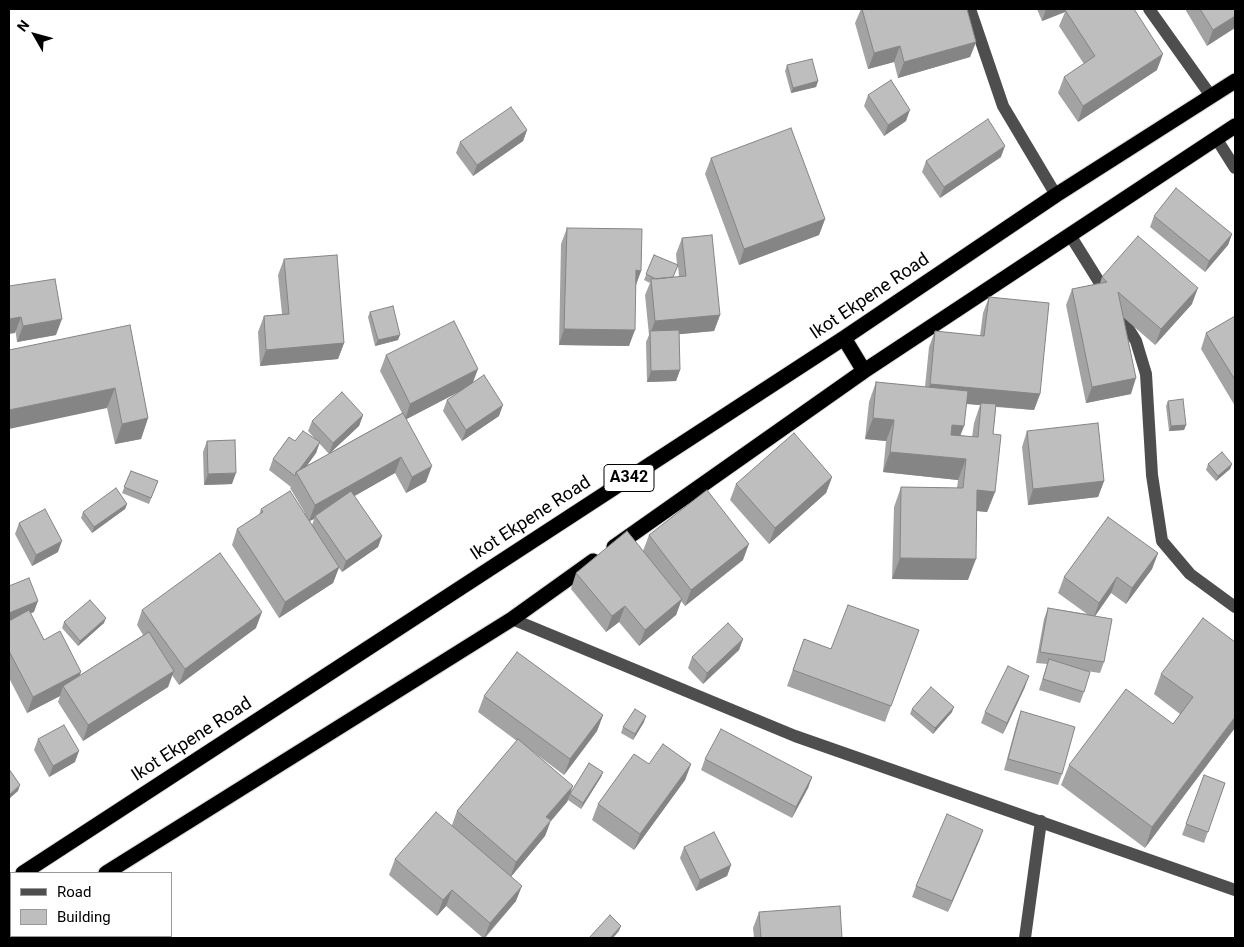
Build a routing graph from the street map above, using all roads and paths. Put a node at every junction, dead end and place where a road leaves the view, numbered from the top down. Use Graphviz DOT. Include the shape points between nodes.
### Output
graph roads {
  1 [pos="970,9"];
  2 [pos="1149,9"];
  3 [pos="1235,81"];
  4 [pos="1211,96"];
  5 [pos="1235,126"];
  6 [pos="1216,138"];
  7 [pos="1235,168"];
  8 [pos="1056,195"];
  9 [pos="1070,235"];
  10 [pos="844,338"];
  11 [pos="864,371"];
  12 [pos="1235,606"];
  13 [pos="512,619"];
  14 [pos="1041,821"];
  15 [pos="25,872"];
  16 [pos="108,872"];
  17 [pos="1235,890"];
  18 [pos="1025,938"];
  1 -- 8 [label="street" via="1003,106"];
  2 -- 4 [label="street"];
  3 -- 4 [label="highway, Ikot Ekpene Road / A342"];
  4 -- 8 [label="highway, Ikot Ekpene Road / A342"];
  5 -- 6 [label="highway, A342"];
  6 -- 7 [label="street"];
  6 -- 9 [label="highway, A342"];
  8 -- 10 [label="highway, Ikot Ekpene Road / A342"];
  9 -- 11 [label="highway, A342"];
  9 -- 12 [label="street" via="1136,341 1146,374 1152,475 1162,541 1190,574"];
  10 -- 11 [label="highway"];
  10 -- 15 [label="highway, Ikot Ekpene Road / A342"];
  11 -- 13 [label="highway, A342"];
  13 -- 14 [label="street" via="796,736"];
  13 -- 16 [label="highway, A342"];
  14 -- 17 [label="street"];
  14 -- 18 [label="street"];
}
